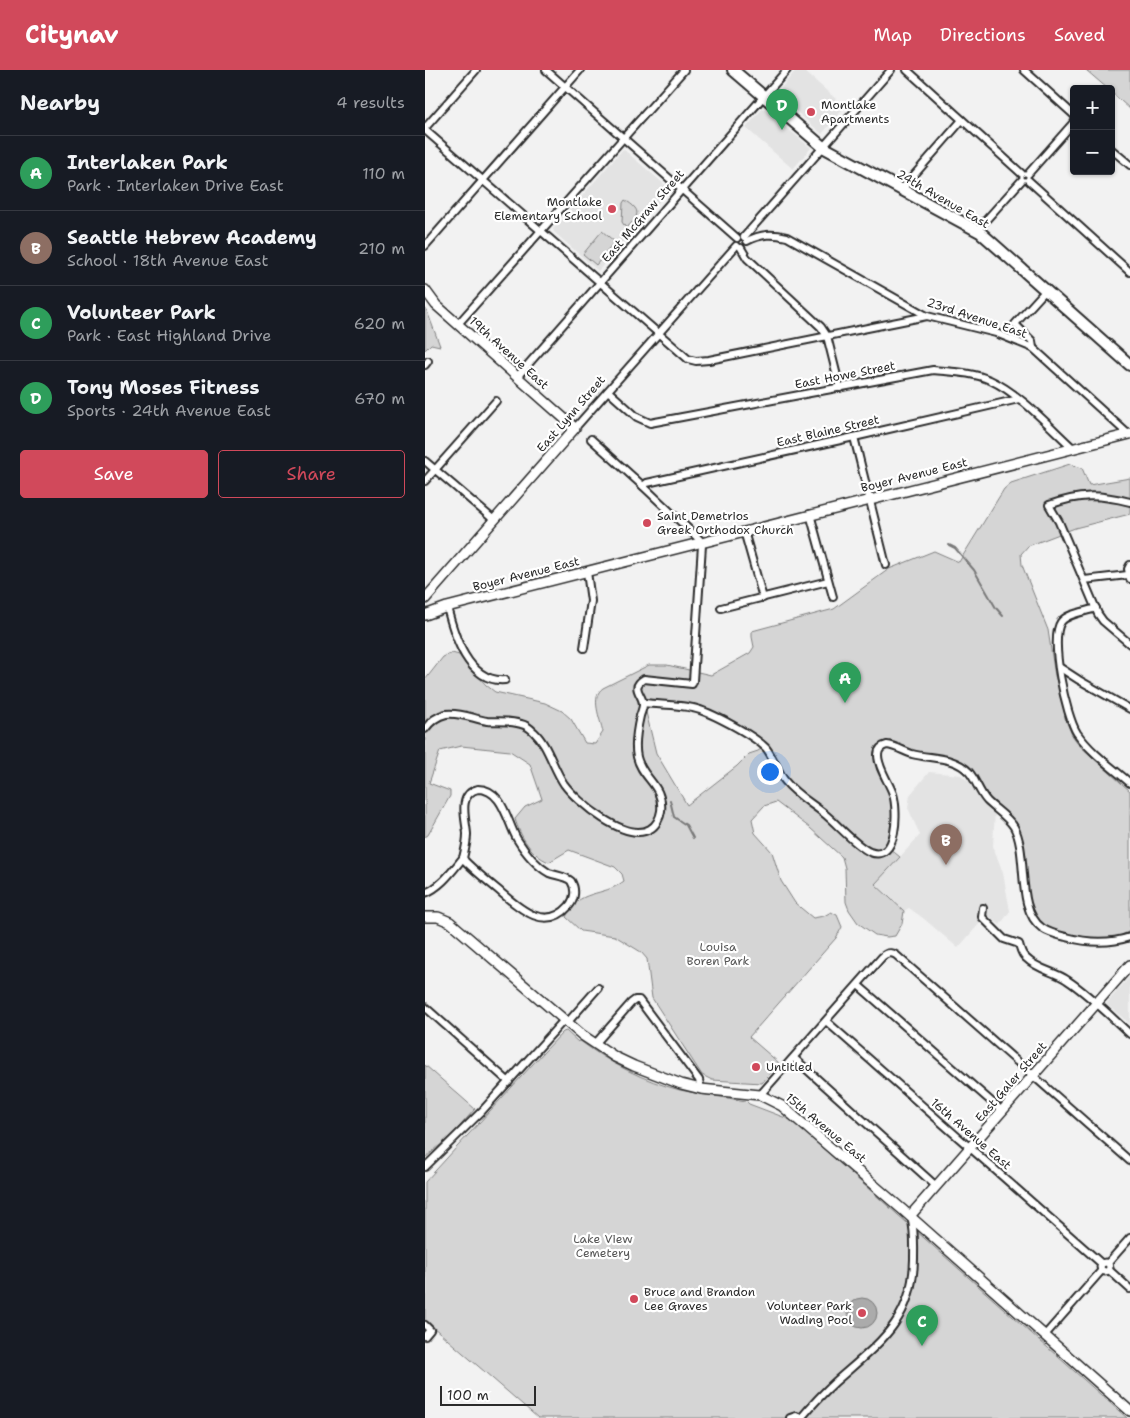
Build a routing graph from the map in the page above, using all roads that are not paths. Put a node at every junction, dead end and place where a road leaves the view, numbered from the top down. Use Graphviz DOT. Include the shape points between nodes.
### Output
graph roads {
  1 [pos="476,70"];
  2 [pos="546,70"];
  3 [pos="580,70"];
  4 [pos="684,70"];
  5 [pos="733,70"];
  6 [pos="787,70"];
  7 [pos="891,70"];
  8 [pos="907,70"];
  9 [pos="1024,70"];
  10 [pos="565,87"];
  11 [pos="764,97"];
  12 [pos="1070,111"];
  13 [pos="962,120"];
  14 [pos="1070,126"];
  15 [pos="425,129"];
  16 [pos="623,138"];
  17 [pos="823,147"];
  18 [pos="1115,153"];
  19 [pos="1130,166"];
  20 [pos="1025,177"];
  21 [pos="483,181"];
  22 [pos="902,189"];
  23 [pos="681,190"];
  24 [pos="977,230"];
  25 [pos="540,231"];
  26 [pos="737,238"];
  27 [pos="746,239"];
  28 [pos="425,246"];
  29 [pos="739,247"];
  30 [pos="1130,272"];
  31 [pos="599,283"];
  32 [pos="1045,290"];
  33 [pos="426,292"];
  34 [pos="927,316"];
  35 [pos="458,324"];
  36 [pos="658,334"];
  37 [pos="827,336"];
  38 [pos="1033,348"];
  39 [pos="1130,365"];
  40 [pos="517,377"];
  41 [pos="840,388"];
  42 [pos="608,391"];
  43 [pos="1019,399"];
  44 [pos="496,401"];
  45 [pos="575,428"];
  46 [pos="1129,434"];
  47 [pos="854,437"];
  48 [pos="591,439"];
  49 [pos="1073,448"];
  50 [pos="425,461"];
  51 [pos="435,470"];
  52 [pos="425,480"];
  53 [pos="643,486"];
  54 [pos="869,499"];
  55 [pos="1130,502"];
  56 [pos="809,514"];
  57 [pos="494,520"];
  58 [pos="744,531"];
  59 [pos="701,543"];
  60 [pos="886,565"];
  61 [pos="1130,565"];
  62 [pos="587,572"];
  63 [pos="1129,577"];
  64 [pos="1084,580"];
  65 [pos="828,582"];
  66 [pos="833,597"];
  67 [pos="763,598"];
  68 [pos="425,599"];
  69 [pos="425,605"];
  70 [pos="447,607"];
  71 [pos="721,608"];
  72 [pos="1096,608"];
  73 [pos="425,615"];
  74 [pos="1130,644"];
  75 [pos="584,648"];
  76 [pos="1059,667"];
  77 [pos="505,680"];
  78 [pos="644,703"];
  79 [pos="1130,709"];
  80 [pos="425,729"];
  81 [pos="1130,783"];
  82 [pos="463,858"];
  83 [pos="425,893"];
  84 [pos="983,908"];
  85 [pos="425,917"];
  86 [pos="1130,937"];
  87 [pos="1130,965"];
  88 [pos="858,985"];
  89 [pos="598,988"];
  90 [pos="1096,1004"];
  91 [pos="425,1007"];
  92 [pos="566,1021"];
  93 [pos="826,1021"];
  94 [pos="1130,1034"];
  95 [pos="595,1044"];
  96 [pos="793,1058"];
  97 [pos="1033,1076"];
  98 [pos="509,1082"];
  99 [pos="701,1088"];
  100 [pos="760,1096"];
  101 [pos="1002,1111"];
  102 [pos="970,1148"];
  103 [pos="1130,1161"];
  104 [pos="425,1167"];
  105 [pos="937,1186"];
  106 [pos="910,1216"];
  107 [pos="1130,1238"];
  108 [pos="1105,1267"];
  109 [pos="1130,1289"];
  110 [pos="428,1328"];
  111 [pos="1045,1334"];
  112 [pos="425,1336"];
  113 [pos="1130,1411"];
  114 [pos="790,1418"];
  115 [pos="801,1418"];
  1 -- 15 [label="street"];
  2 -- 10 [label="street"];
  3 -- 10 [label="street"];
  4 -- 16 [label="street"];
  5 -- 11 [label="main road, 24th Avenue East"];
  6 -- 11 [label="street, East McGraw Street"];
  7 -- 17 [label="street"];
  8 -- 13 [label="street"];
  9 -- 12 [label="street"];
  10 -- 16 [label="street"];
  10 -- 21 [label="street"];
  11 -- 17 [label="main road, 24th Avenue East"];
  11 -- 23 [label="street, East McGraw Street"];
  13 -- 20 [label="street"];
  13 -- 22 [label="street"];
  14 -- 20 [label="street"];
  15 -- 21 [label="street"];
  16 -- 23 [label="street"];
  16 -- 25 [label="street"];
  17 -- 22 [label="main road, 24th Avenue East"];
  17 -- 27 [label="street"];
  18 -- 19 [label="street"];
  20 -- 24 [label="street"];
  20 -- 30 [label="street"];
  21 -- 25 [label="street"];
  21 -- 28 [label="street"];
  22 -- 24 [label="main road, 24th Avenue East"];
  23 -- 26 [label="street"];
  23 -- 31 [label="street, East McGraw Street"];
  24 -- 32 [label="main road, 24th Avenue East"];
  25 -- 31 [label="street"];
  25 -- 35 [label="street"];
  26 -- 27 [label="street"];
  26 -- 29 [label="street" via="735,242"];
  27 -- 29 [label="street" via="746,245"];
  27 -- 34 [label="street, 23rd Avenue East" via="771,234 787,237"];
  29 -- 36 [label="street, East Lynn Street"];
  29 -- 37 [label="street"];
  31 -- 36 [label="street"];
  31 -- 40 [label="street, East McGraw Street"];
  32 -- 38 [label="street" via="1015,324 1032,341"];
  32 -- 39 [label="main road, 24th Avenue East"];
  33 -- 35 [label="street, 19th Avenue East"];
  34 -- 37 [label="street"];
  34 -- 38 [label="street, 23rd Avenue East" via="996,333"];
  35 -- 40 [label="street, 19th Avenue East"];
  36 -- 37 [label="street" via="688,359 696,361"];
  36 -- 42 [label="street, East Lynn Street"];
  37 -- 41 [label="street"];
  38 -- 46 [label="street, 23rd Avenue East"];
  40 -- 45 [label="street, 19th Avenue East"];
  41 -- 42 [label="street, East Howe Street" via="650,422 637,418"];
  41 -- 43 [label="street, East Howe Street" via="933,370 961,372 988,379"];
  42 -- 45 [label="street, East Lynn Street"];
  43 -- 47 [label="street, East Blaine Street"];
  43 -- 49 [label="street, East Howe Street"];
  44 -- 51 [label="street"];
  45 -- 57 [label="street, East Lynn Street"];
  46 -- 49 [label="street, Boyer Avenue East"];
  47 -- 53 [label="street, East Blaine Street" via="647,482"];
  47 -- 54 [label="street"];
  48 -- 53 [label="street"];
  49 -- 54 [label="street, Boyer Avenue East"];
  50 -- 51 [label="street"];
  51 -- 52 [label="street"];
  51 -- 57 [label="street"];
  53 -- 59 [label="street"];
  54 -- 56 [label="street, Boyer Avenue East"];
  54 -- 60 [label="street"];
  55 -- 64 [label="street" via="1083,496 1049,505"];
  56 -- 58 [label="street, Boyer Avenue East"];
  56 -- 65 [label="street"];
  57 -- 68 [label="street, East Lynn Street"];
  58 -- 59 [label="street, Boyer Avenue East"];
  58 -- 67 [label="street"];
  59 -- 62 [label="street, Boyer Avenue East"];
  59 -- 78 [label="street" via="695,677 692,684 644,679 638,687"];
  61 -- 63 [label="street"];
  62 -- 70 [label="street, Boyer Avenue East"];
  62 -- 75 [label="street" via="591,601"];
  63 -- 64 [label="street"];
  64 -- 72 [label="street"];
  65 -- 66 [label="street"];
  65 -- 67 [label="street"];
  67 -- 71 [label="street"];
  69 -- 70 [label="street, Boyer Avenue East"];
  69 -- 73 [label="street"];
  70 -- 73 [label="street, Boyer Avenue East"];
  70 -- 77 [label="street" via="453,633 471,663 483,676"];
  72 -- 74 [label="street" via="1103,621"];
  72 -- 76 [label="street" via="1072,614 1060,624 1056,633"];
  76 -- 79 [label="street"];
  76 -- 81 [label="street" via="1068,714 1078,734"];
  78 -- 80 [label="street" via="637,734 637,757 639,765 659,791 661,810 654,826 640,832 611,824 577,798 565,785 540,739 529,727 453,714 434,719"];
  78 -- 86 [label="street" via="694,708 744,732 765,747 787,784 870,852 884,852 894,834 894,796 880,764 880,749 887,744 921,756 954,762 969,772 982,794 1014,828 1027,903 1037,924 1051,933 1079,940 1107,942"];
  82 -- 82 [label="street" via="530,915 554,916 573,900 575,888 571,881 546,871 528,855 499,800 486,790 474,790 466,797 467,838"];
  82 -- 83 [label="street" via="439,885"];
  84 -- 90 [label="street" via="982,917 1004,939 1019,944 1026,958 1041,969 1066,979"];
  85 -- 92 [label="street, 15th Avenue East" via="442,918 453,925"];
  87 -- 90 [label="street, East Galer Street"];
  88 -- 93 [label="street"];
  88 -- 97 [label="street" via="887,953 896,955"];
  88 -- 101 [label="street"];
  89 -- 92 [label="street"];
  90 -- 94 [label="street"];
  90 -- 97 [label="street, East Galer Street"];
  91 -- 98 [label="street"];
  92 -- 95 [label="street, 15th Avenue East"];
  92 -- 98 [label="street"];
  93 -- 96 [label="street"];
  93 -- 102 [label="street, 16th Avenue East"];
  95 -- 99 [label="street, 15th Avenue East" via="633,1066"];
  95 -- 99 [label="street" via="631,1003 639,1000 699,1080"];
  96 -- 100 [label="street"];
  96 -- 105 [label="street"];
  97 -- 101 [label="street, East Galer Street"];
  97 -- 103 [label="street"];
  98 -- 104 [label="street"];
  99 -- 100 [label="street, 15th Avenue East"];
  100 -- 106 [label="street, 15th Avenue East" via="787,1110"];
  101 -- 102 [label="street, East Galer Street"];
  102 -- 105 [label="street, East Galer Street"];
  102 -- 108 [label="street, 16th Avenue East"];
  105 -- 106 [label="street, East Galer Street"];
  106 -- 111 [label="street, 15th Avenue East"];
  106 -- 115 [label="street" via="915,1231 914,1274 904,1308 877,1346 829,1387"];
  107 -- 108 [label="street"];
  108 -- 109 [label="street, 16th Avenue East"];
  108 -- 111 [label="street"];
  110 -- 112 [label="street"];
  111 -- 113 [label="street, 15th Avenue East"];
  114 -- 115 [label="street"];
}
